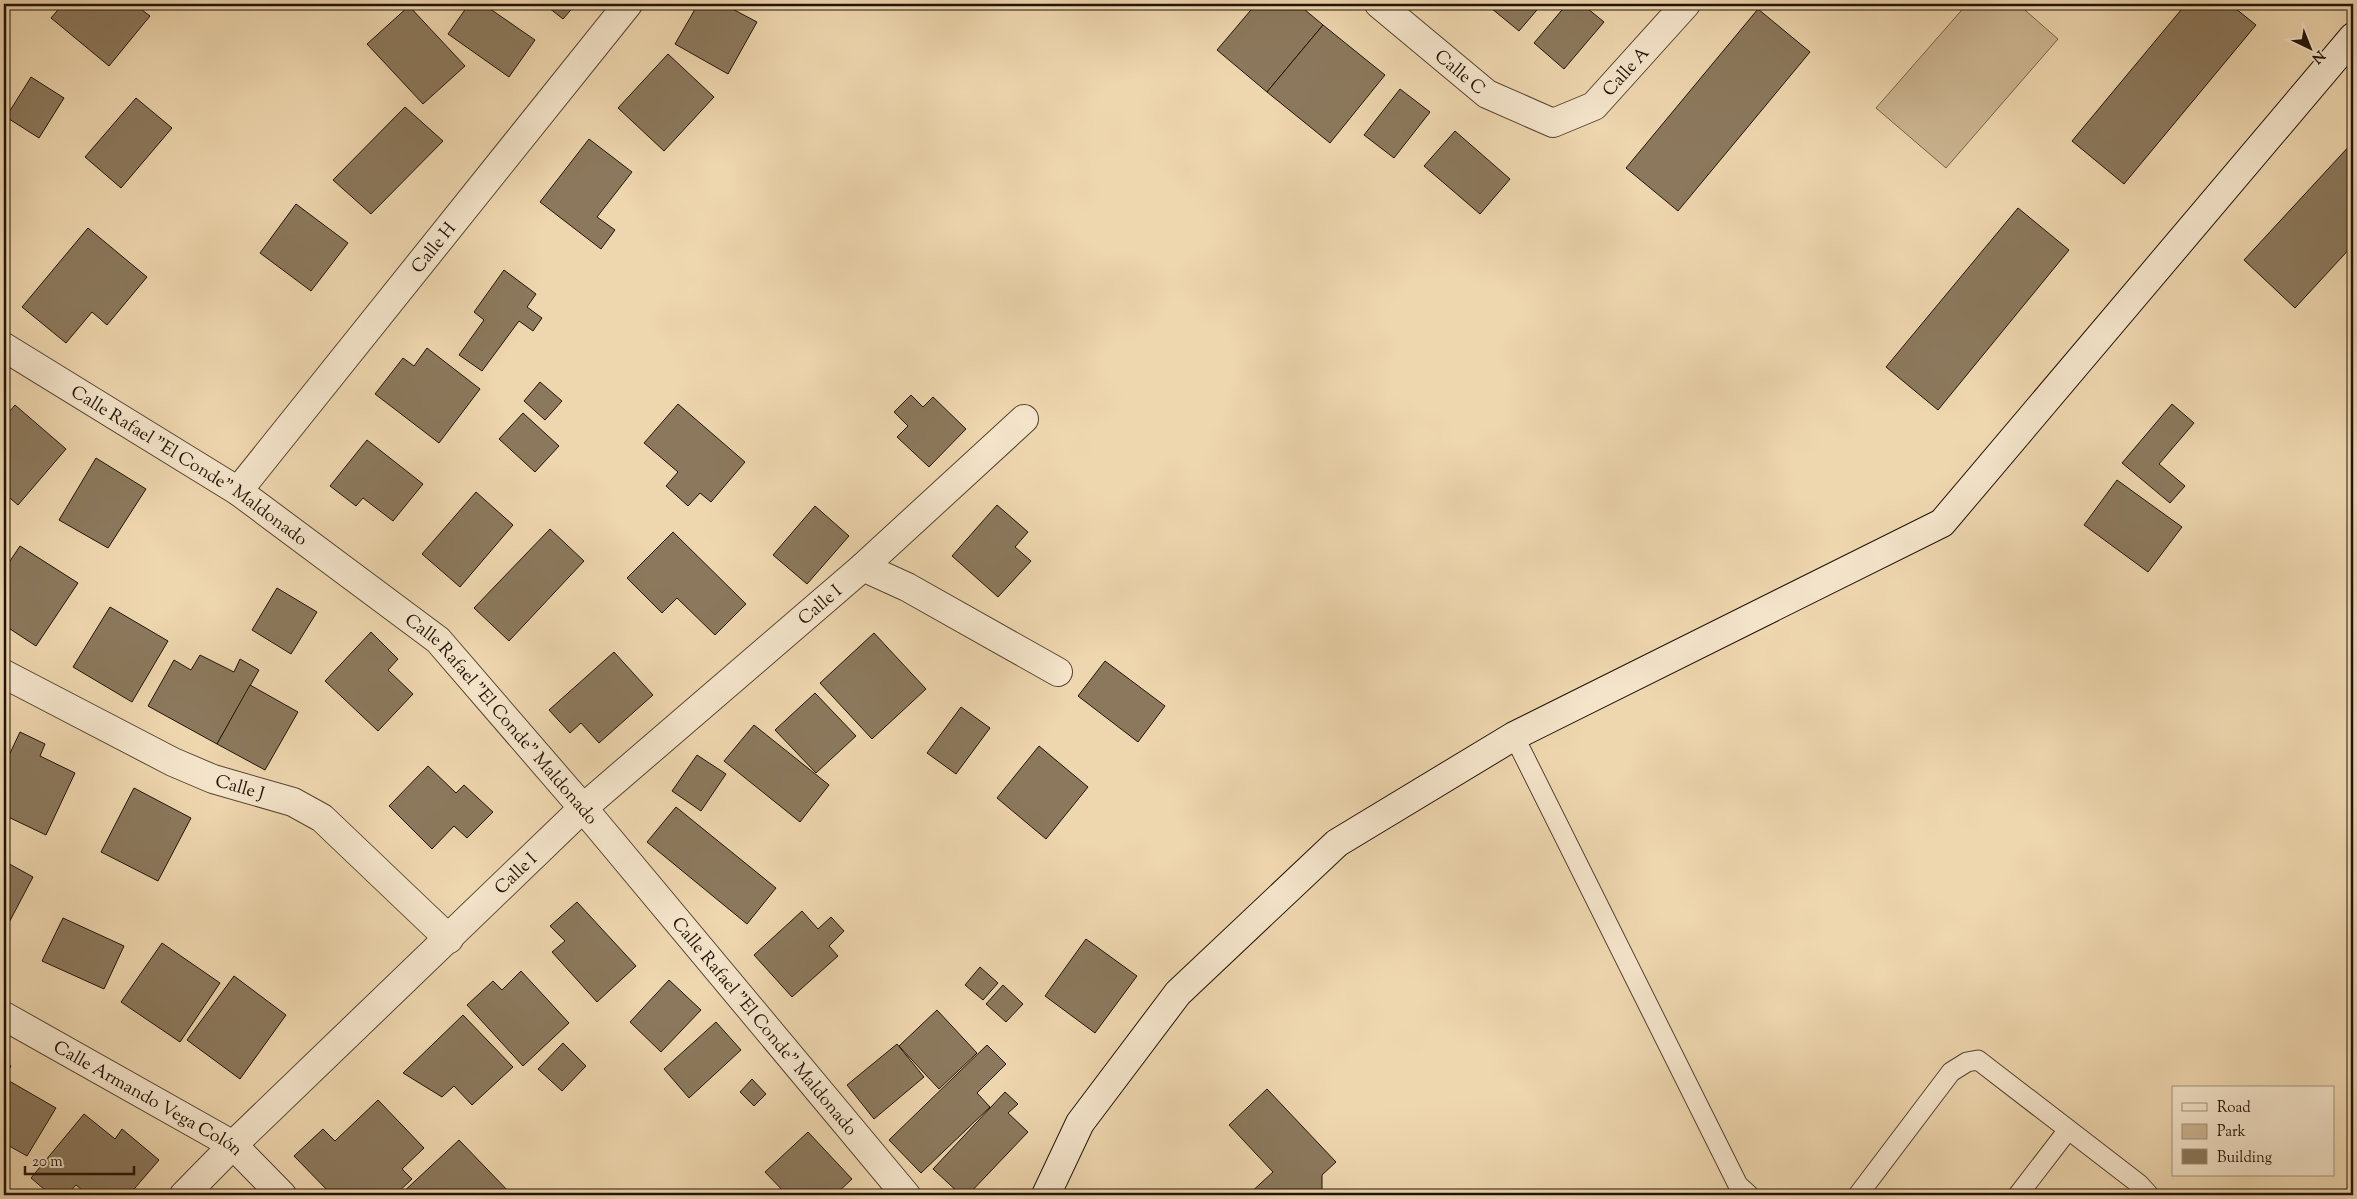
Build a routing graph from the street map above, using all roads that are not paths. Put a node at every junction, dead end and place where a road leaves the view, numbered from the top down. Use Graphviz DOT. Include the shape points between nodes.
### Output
graph roads {
  1 [pos="628,4"];
  2 [pos="1379,4"];
  3 [pos="1686,4"];
  4 [pos="2353,36"];
  5 [pos="1553,123"];
  6 [pos="4,347"];
  7 [pos="1024,419"];
  8 [pos="238,491"];
  9 [pos="863,566"];
  10 [pos="1058,672"];
  11 [pos="4,674"];
  12 [pos="1514,736"];
  13 [pos="583,808"];
  14 [pos="449,939"];
  15 [pos="4,1016"];
  16 [pos="2068,1130"];
  17 [pos="233,1145"];
  18 [pos="184,1195"];
  19 [pos="282,1195"];
  20 [pos="906,1195"];
  21 [pos="1046,1195"];
  22 [pos="1749,1195"];
  23 [pos="1858,1195"];
  24 [pos="2018,1195"];
  25 [pos="2149,1195"];
  1 -- 8 [label="street, Calle H"];
  2 -- 5 [label="street, Calle C" via="1487,94"];
  3 -- 5 [label="street, Calle A" via="1594,106"];
  4 -- 12 [label="street" via="1942,523"];
  6 -- 8 [label="street, Calle Rafael \"El Conde\" Maldonado"];
  7 -- 9 [label="street, Calle I"];
  8 -- 13 [label="street, Calle Rafael \"El Conde\" Maldonado" via="438,640"];
  9 -- 10 [label="street" via="907,587"];
  9 -- 13 [label="street, Calle I"];
  11 -- 14 [label="street, Calle J" via="173,762 213,780 293,802 322,818"];
  12 -- 21 [label="street" via="1337,843 1178,993 1080,1123"];
  12 -- 22 [label="lane" via="1738,1185"];
  13 -- 14 [label="street, Calle I"];
  13 -- 20 [label="street, Calle Rafael \"El Conde\" Maldonado"];
  14 -- 17 [label="street, Calle I"];
  15 -- 17 [label="street, Calle Armando Vega Colón"];
  16 -- 23 [label="lane" via="1978,1060 1967,1062 1951,1072"];
  16 -- 24 [label="lane"];
  16 -- 25 [label="lane"];
  17 -- 18 [label="street, Calle I"];
  17 -- 19 [label="street, Calle Armando Vega Colón"];
}
